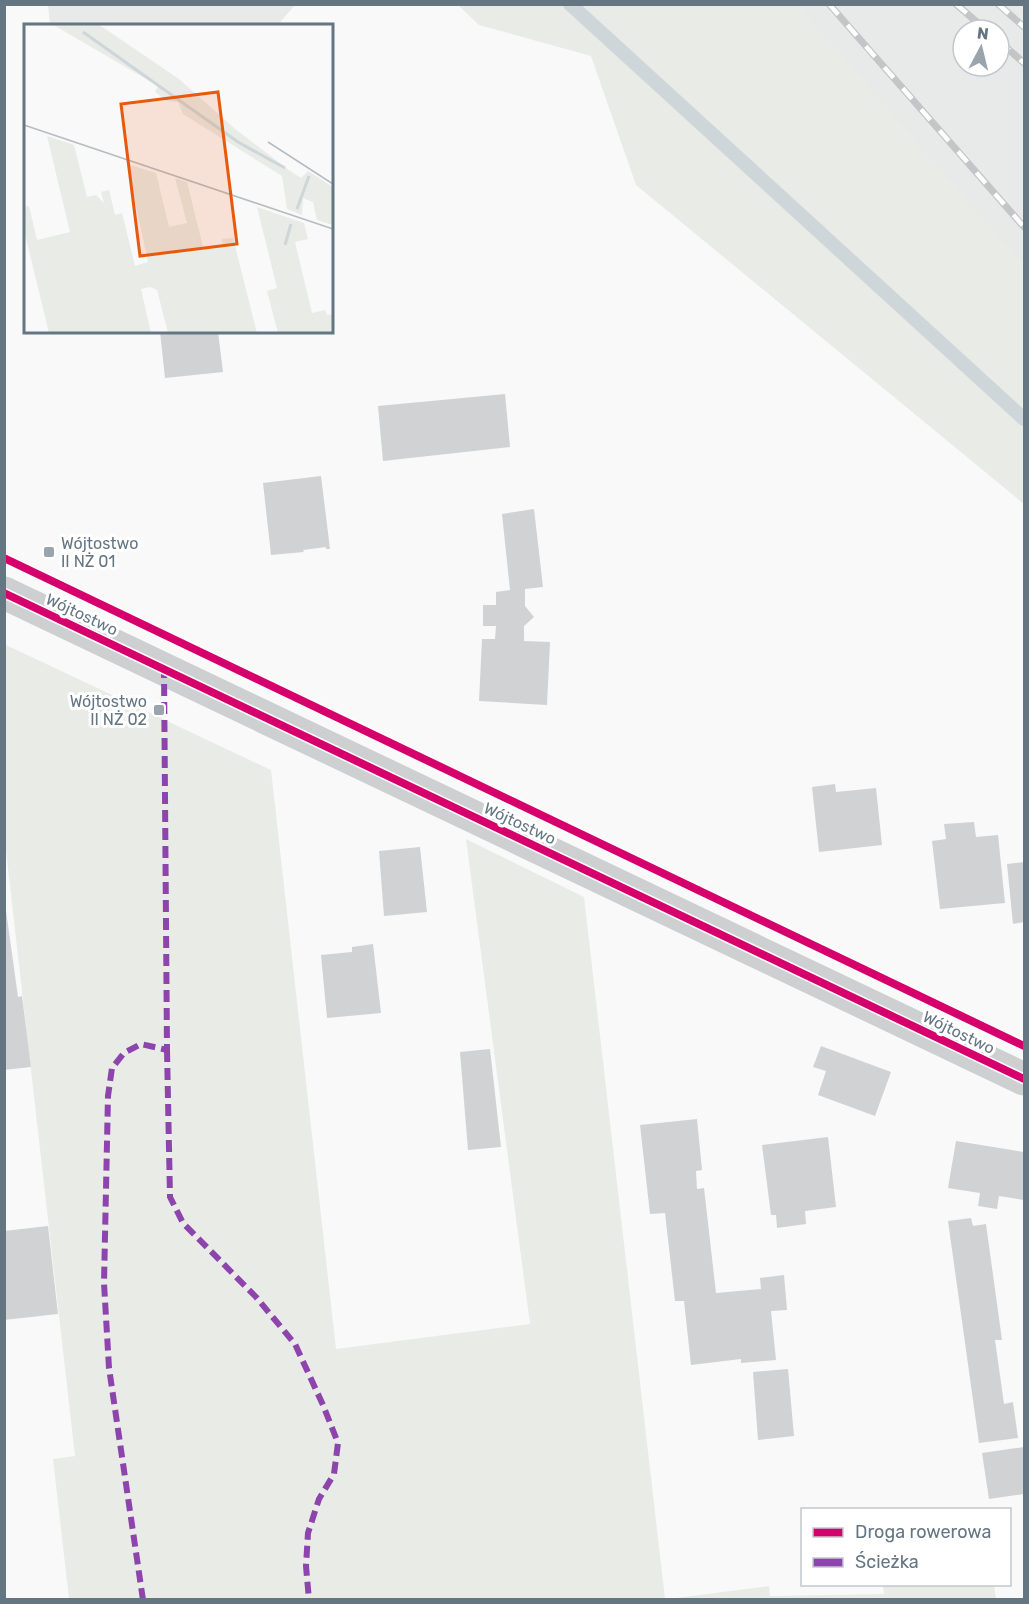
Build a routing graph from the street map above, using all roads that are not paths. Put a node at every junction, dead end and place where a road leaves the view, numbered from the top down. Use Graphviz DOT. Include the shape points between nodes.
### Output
graph roads {
  1 [pos="4,593"];
  2 [pos="1024,1078"];
  1 -- 2 [label="street, Wójtostwo"];
}
